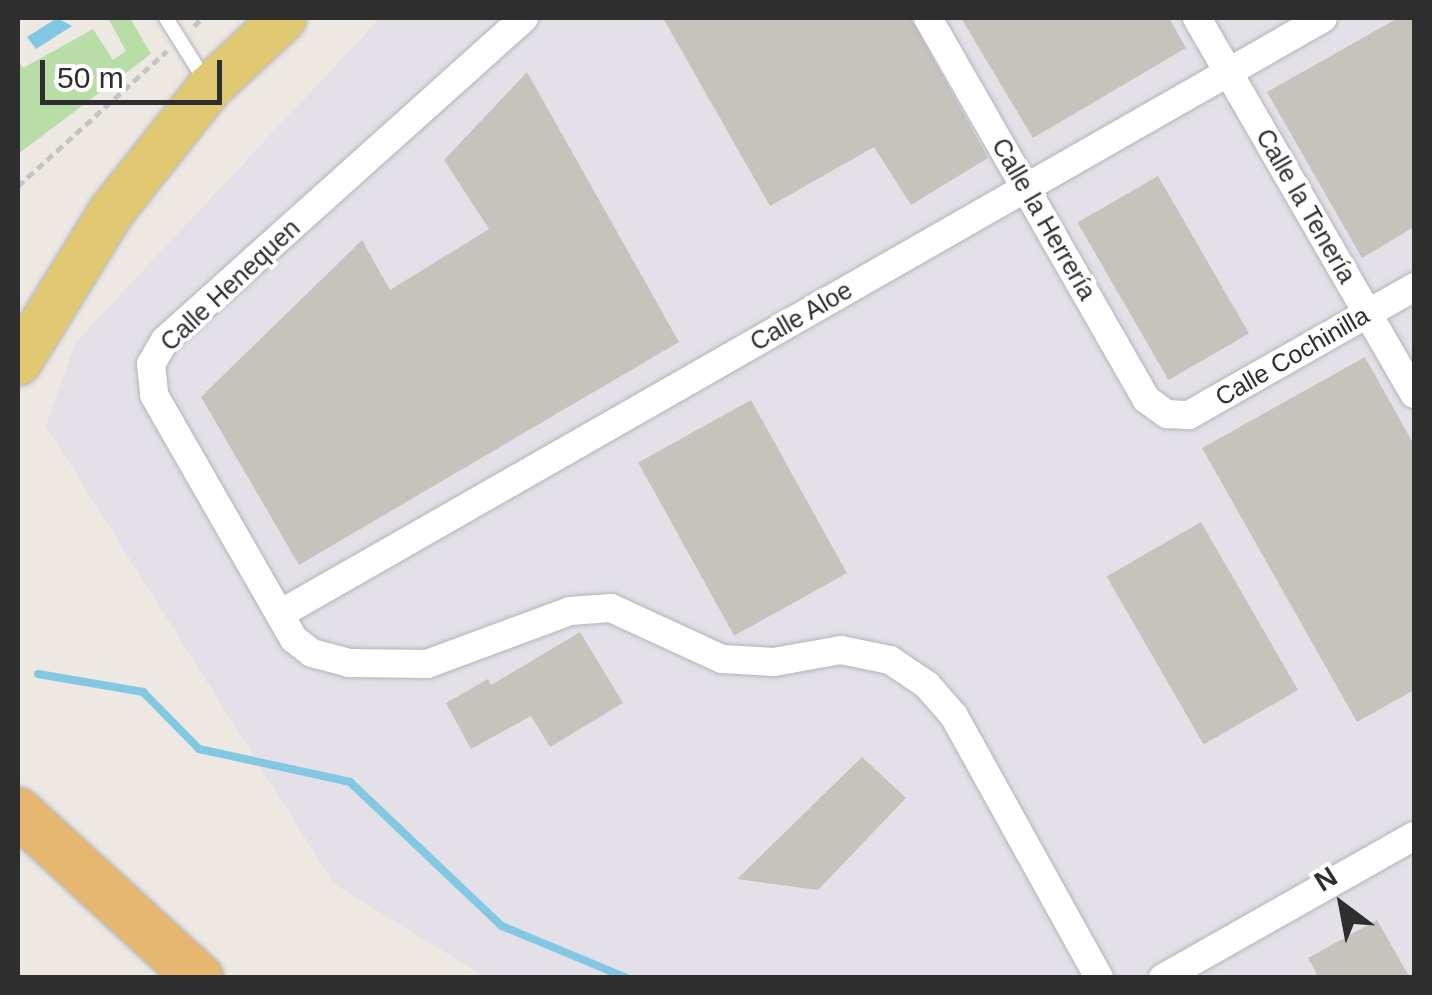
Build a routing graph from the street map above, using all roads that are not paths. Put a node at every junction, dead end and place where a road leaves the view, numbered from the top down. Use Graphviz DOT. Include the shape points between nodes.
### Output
graph roads {
  1 [pos="166,18"];
  2 [pos="283,18"];
  3 [pos="524,18"];
  4 [pos="928,18"];
  5 [pos="1198,18"];
  6 [pos="1323,18"];
  7 [pos="1228,71"];
  8 [pos="209,87"];
  9 [pos="1025,187"];
  10 [pos="1414,286"];
  11 [pos="1368,313"];
  12 [pos="18,362"];
  13 [pos="1414,394"];
  14 [pos="1167,414"];
  15 [pos="280,614"];
  16 [pos="21,813"];
  17 [pos="1414,836"];
  18 [pos="199,978"];
  19 [pos="1098,978"];
  20 [pos="1163,978"];
  1 -- 8 [label="lane"];
  2 -- 8 [label="main road"];
  3 -- 15 [label="street, Calle Henequen" via="156,352 154,395"];
  4 -- 9 [label="street, Calle la Herrería"];
  5 -- 7 [label="street, Calle la Tenería"];
  6 -- 7 [label="street, Calle Aloe"];
  7 -- 9 [label="street, Calle Aloe"];
  7 -- 11 [label="street, Calle la Tenería"];
  8 -- 12 [label="main road" via="112,210"];
  9 -- 14 [label="street, Calle la Herrería" via="1146,398"];
  9 -- 15 [label="street, Calle Aloe"];
  10 -- 11 [label="street, Calle Cochinilla"];
  11 -- 13 [label="street, Calle la Tenería"];
  11 -- 14 [label="street, Calle Cochinilla" via="1189,415"];
  15 -- 19 [label="street, Calle Henequen" via="312,652 378,666 463,655 589,608 628,612 722,659 774,662 841,650 890,660 927,685 954,716"];
  16 -- 18 [label="highway"];
  17 -- 20 [label="street"];
}
